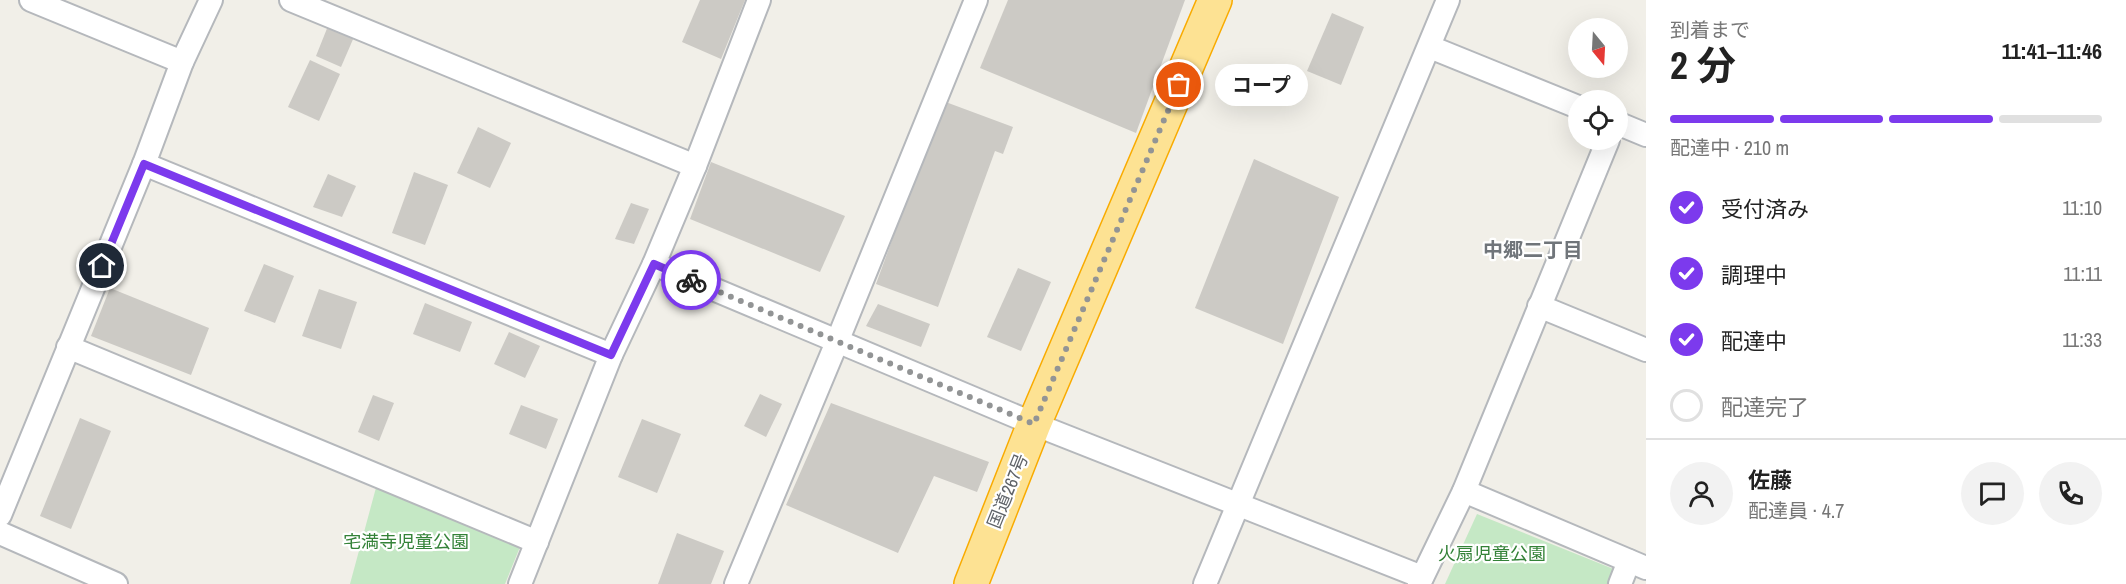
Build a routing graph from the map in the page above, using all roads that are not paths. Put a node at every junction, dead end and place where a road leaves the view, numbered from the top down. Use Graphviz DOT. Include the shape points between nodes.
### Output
graph roads {
  1 [pos="31,0"];
  2 [pos="211,0"];
  3 [pos="291,0"];
  4 [pos="759,0"];
  5 [pos="976,0"];
  6 [pos="1215,0"];
  7 [pos="1448,0"];
  8 [pos="1430,46"];
  9 [pos="182,62"];
  10 [pos="1568,103"];
  11 [pos="1628,128"];
  12 [pos="1646,135"];
  13 [pos="1604,150"];
  14 [pos="144,164"];
  15 [pos="695,166"];
  16 [pos="654,264"];
  17 [pos="1539,306"];
  18 [pos="837,342"];
  19 [pos="68,347"];
  20 [pos="1646,350"];
  21 [pos="611,355"];
  22 [pos="1034,424"];
  23 [pos="1464,491"];
  24 [pos="1238,506"];
  25 [pos="0,515"];
  26 [pos="0,533"];
  27 [pos="537,542"];
  28 [pos="1638,564"];
  29 [pos="1420,580"];
  30 [pos="116,584"];
  31 [pos="520,584"];
  32 [pos="736,584"];
  33 [pos="971,584"];
  34 [pos="1205,584"];
  35 [pos="1620,584"];
  1 -- 9 [label="street"];
  2 -- 9 [label="street"];
  3 -- 15 [label="street"];
  4 -- 15 [label="street"];
  5 -- 18 [label="street"];
  6 -- 22 [label="highway, 国道267号"];
  7 -- 8 [label="street"];
  8 -- 10 [label="street"];
  8 -- 24 [label="street"];
  9 -- 14 [label="street"];
  11 -- 12 [label="street"];
  13 -- 17 [label="street"];
  14 -- 19 [label="street"];
  14 -- 21 [label="street"];
  15 -- 16 [label="street"];
  16 -- 18 [label="street"];
  16 -- 21 [label="street"];
  17 -- 20 [label="street"];
  17 -- 23 [label="street"];
  18 -- 22 [label="street"];
  18 -- 32 [label="street"];
  19 -- 25 [label="street"];
  19 -- 27 [label="street"];
  21 -- 27 [label="street"];
  22 -- 24 [label="street"];
  22 -- 33 [label="highway, 国道267号"];
  23 -- 28 [label="street"];
  23 -- 29 [label="street"];
  24 -- 29 [label="street"];
  24 -- 34 [label="street"];
  26 -- 30 [label="street"];
  27 -- 31 [label="street"];
  28 -- 35 [label="street"];
}
